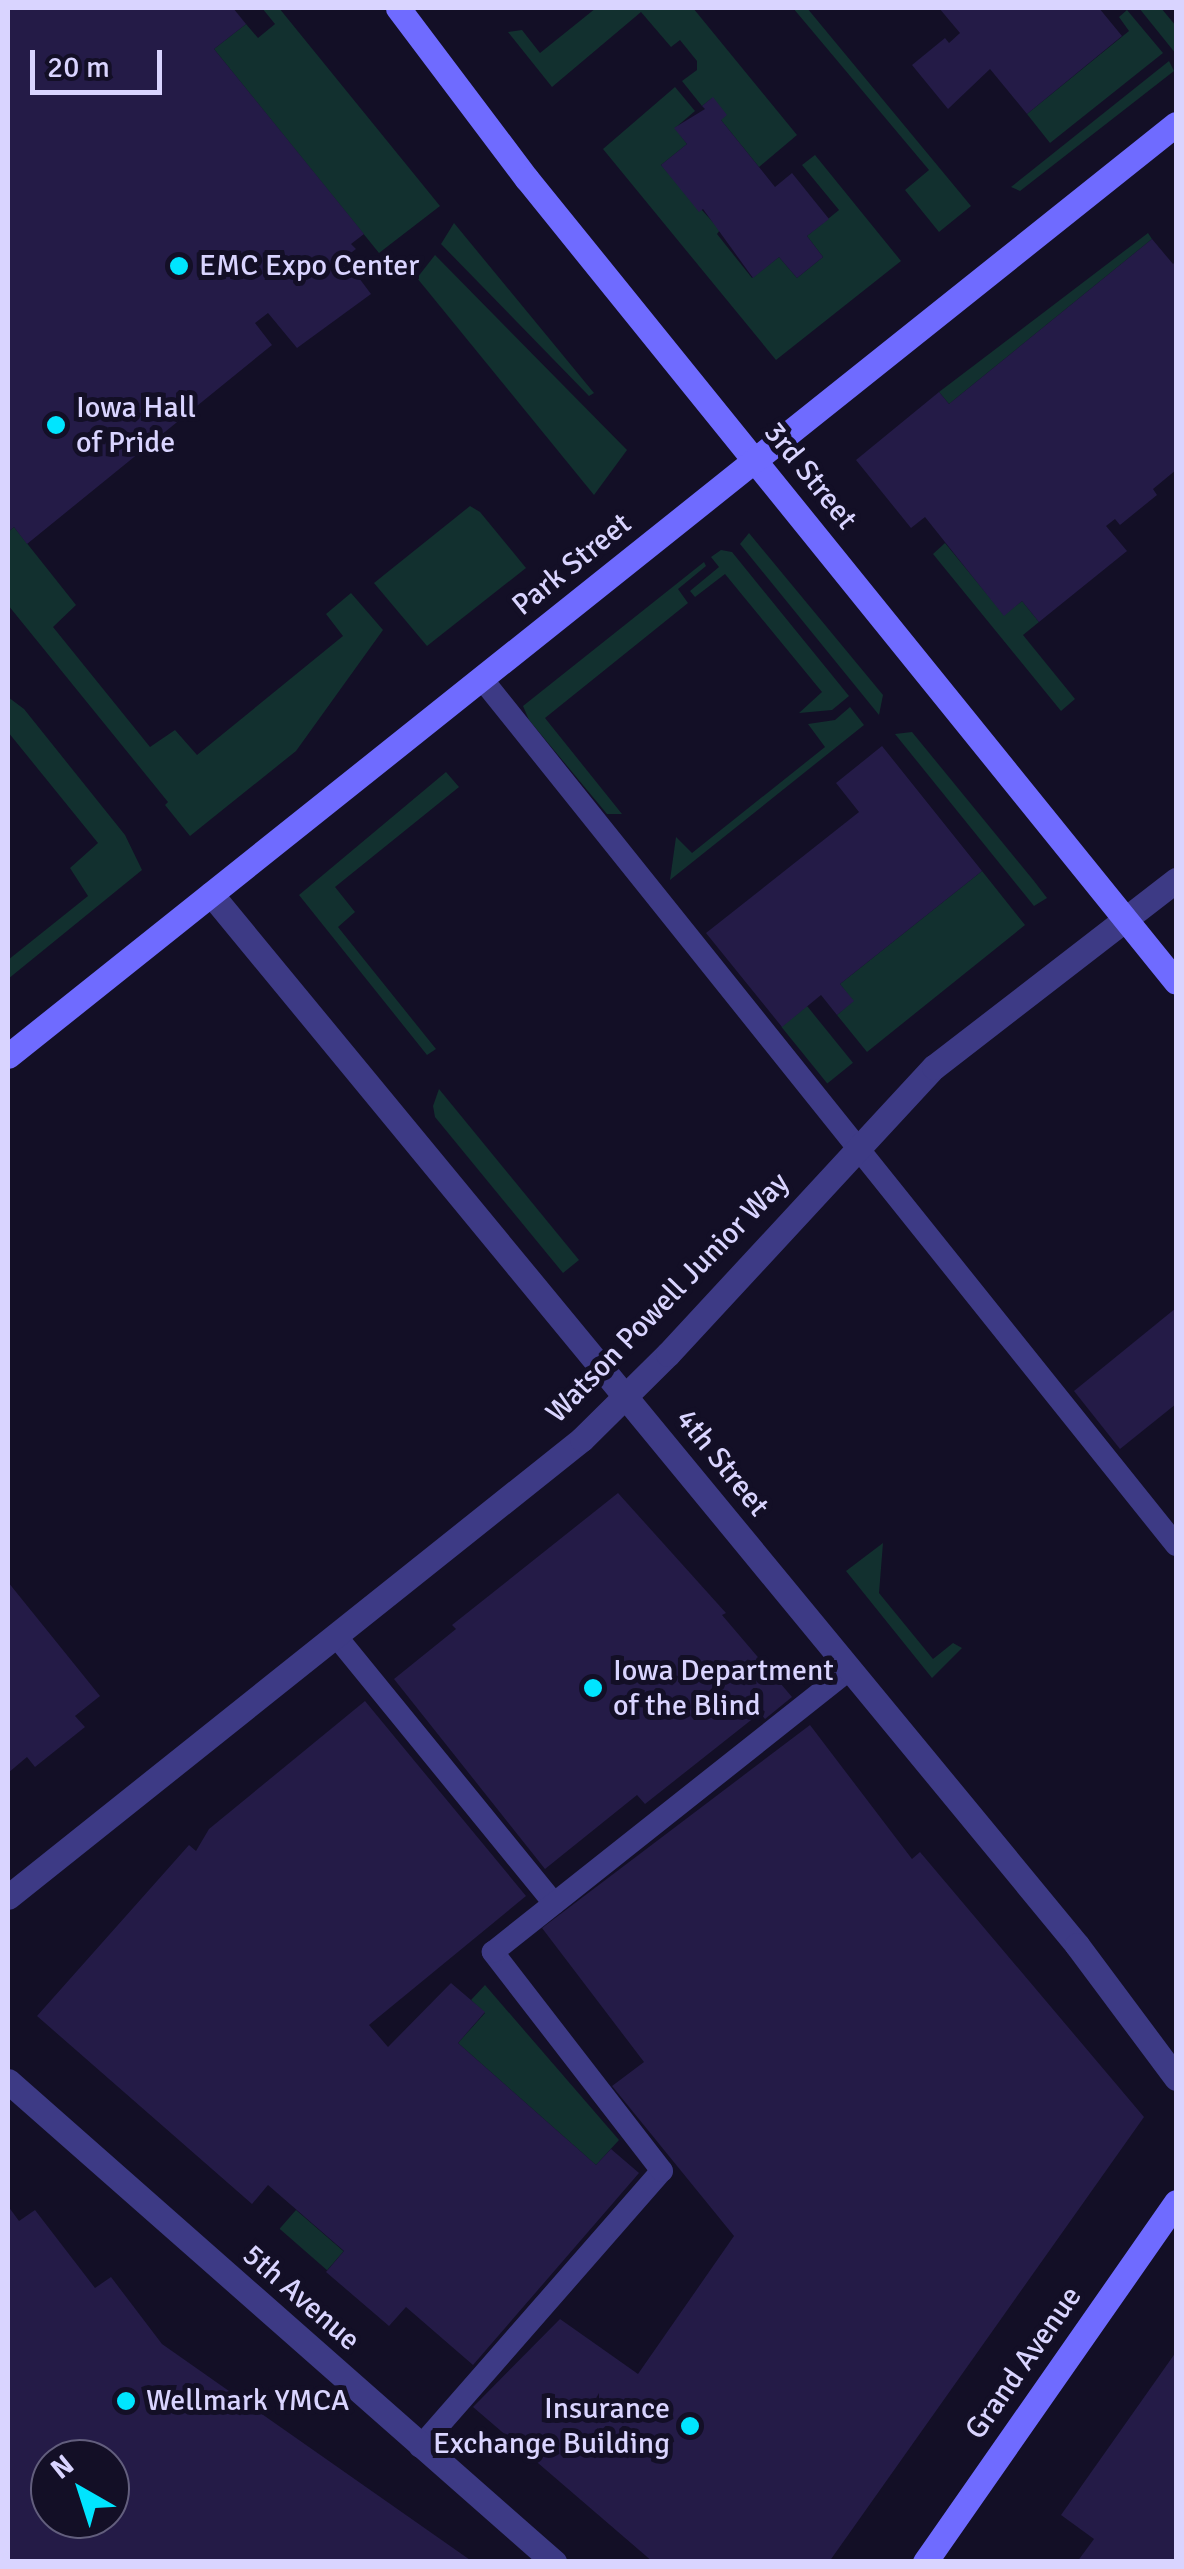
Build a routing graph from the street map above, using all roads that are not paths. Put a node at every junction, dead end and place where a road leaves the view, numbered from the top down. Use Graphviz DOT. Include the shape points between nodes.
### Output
graph roads {
  1 [pos="398,8"];
  2 [pos="1176,124"];
  3 [pos="755,460"];
  4 [pos="482,679"];
  5 [pos="1176,880"];
  6 [pos="211,894"];
  7 [pos="1126,920"];
  8 [pos="1176,982"];
  9 [pos="8,1056"];
  10 [pos="857,1145"];
  11 [pos="625,1398"];
  12 [pos="1176,1544"];
  13 [pos="336,1636"];
  14 [pos="849,1670"];
  15 [pos="8,1898"];
  16 [pos="554,1903"];
  17 [pos="1176,2078"];
  18 [pos="8,2081"];
  19 [pos="1176,2202"];
  20 [pos="420,2447"];
  21 [pos="554,2562"];
  22 [pos="925,2562"];
  1 -- 3 [label="main road, 3rd Street" via="526,179"];
  2 -- 3 [label="main road, Park Street"];
  3 -- 4 [label="main road, Park Street"];
  3 -- 7 [label="main road, 3rd Street"];
  4 -- 6 [label="main road, Park Street"];
  4 -- 10 [label="lane"];
  5 -- 7 [label="street, Watson Powell Junior Way"];
  6 -- 9 [label="main road, Park Street"];
  6 -- 11 [label="street, 4th Street"];
  7 -- 8 [label="main road, 3rd Street"];
  7 -- 10 [label="street, Watson Powell Junior Way" via="934,1067"];
  10 -- 11 [label="street, Watson Powell Junior Way"];
  10 -- 12 [label="lane"];
  11 -- 13 [label="street, Watson Powell Junior Way"];
  11 -- 14 [label="street, 4th Street"];
  13 -- 15 [label="street, Watson Powell Junior Way"];
  13 -- 16 [label="lane"];
  14 -- 16 [label="lane"];
  14 -- 17 [label="street, 4th Street" via="1077,1946"];
  16 -- 20 [label="lane" via="492,1952 662,2171"];
  18 -- 20 [label="street, 5th Avenue"];
  19 -- 22 [label="main road, Grand Avenue"];
  20 -- 21 [label="street, 5th Avenue"];
}
